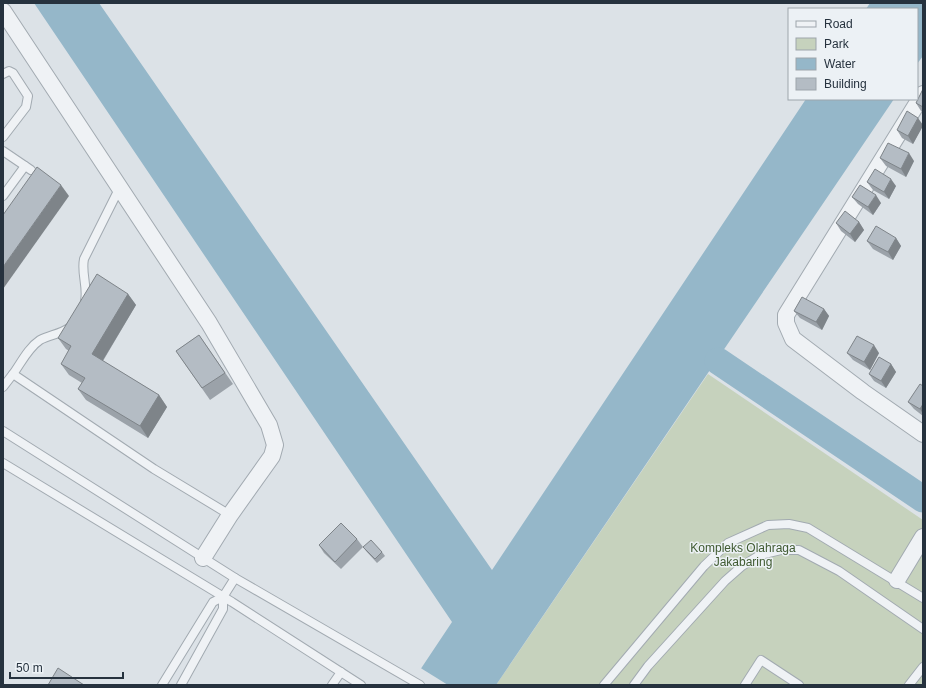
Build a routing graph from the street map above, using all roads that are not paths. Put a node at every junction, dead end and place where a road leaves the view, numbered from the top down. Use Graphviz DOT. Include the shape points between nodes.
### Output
graph roads {
  1 [pos="3,11"];
  2 [pos="3,74"];
  3 [pos="923,94"];
  4 [pos="3,137"];
  5 [pos="3,151"];
  6 [pos="119,189"];
  7 [pos="3,196"];
  8 [pos="82,310"];
  9 [pos="73,323"];
  10 [pos="13,374"];
  11 [pos="3,386"];
  12 [pos="3,431"];
  13 [pos="923,434"];
  14 [pos="3,463"];
  15 [pos="230,515"];
  16 [pos="923,537"];
  17 [pos="203,558"];
  18 [pos="235,578"];
  19 [pos="896,580"];
  20 [pos="223,597"];
  21 [pos="923,598"];
  22 [pos="923,629"];
  23 [pos="923,667"];
  24 [pos="341,672"];
  25 [pos="162,685"];
  26 [pos="181,685"];
  27 [pos="332,685"];
  28 [pos="361,685"];
  29 [pos="420,685"];
  30 [pos="604,685"];
  31 [pos="634,685"];
  32 [pos="745,685"];
  33 [pos="799,685"];
  34 [pos="909,685"];
  1 -- 6 [label="street"];
  2 -- 4 [label="lane" via="9,71 13,73 28,96 26,107"];
  3 -- 13 [label="street" via="786,315 793,338"];
  5 -- 7 [label="lane" via="28,168"];
  6 -- 8 [label="lane" via="84,259 82,268 86,296"];
  6 -- 15 [label="street" via="209,323 269,424 275,445 267,465"];
  9 -- 10 [label="lane" via="62,333 40,340"];
  10 -- 11 [label="lane"];
  10 -- 15 [label="lane" via="154,469"];
  12 -- 17 [label="lane"];
  14 -- 20 [label="lane"];
  15 -- 17 [label="street"];
  16 -- 19 [label="street"];
  17 -- 18 [label="lane"];
  18 -- 20 [label="lane"];
  18 -- 29 [label="lane"];
  19 -- 21 [label="lane"];
  19 -- 30 [label="lane" via="808,528 789,524 768,525 748,532 723,547 699,572"];
  20 -- 24 [label="lane"];
  20 -- 25 [label="lane" via="213,602"];
  20 -- 26 [label="lane" via="223,608"];
  22 -- 31 [label="lane" via="839,571 799,550 781,550 760,555 725,581"];
  23 -- 34 [label="lane"];
  24 -- 27 [label="lane"];
  24 -- 28 [label="lane"];
  32 -- 33 [label="lane" via="761,660"];
}
